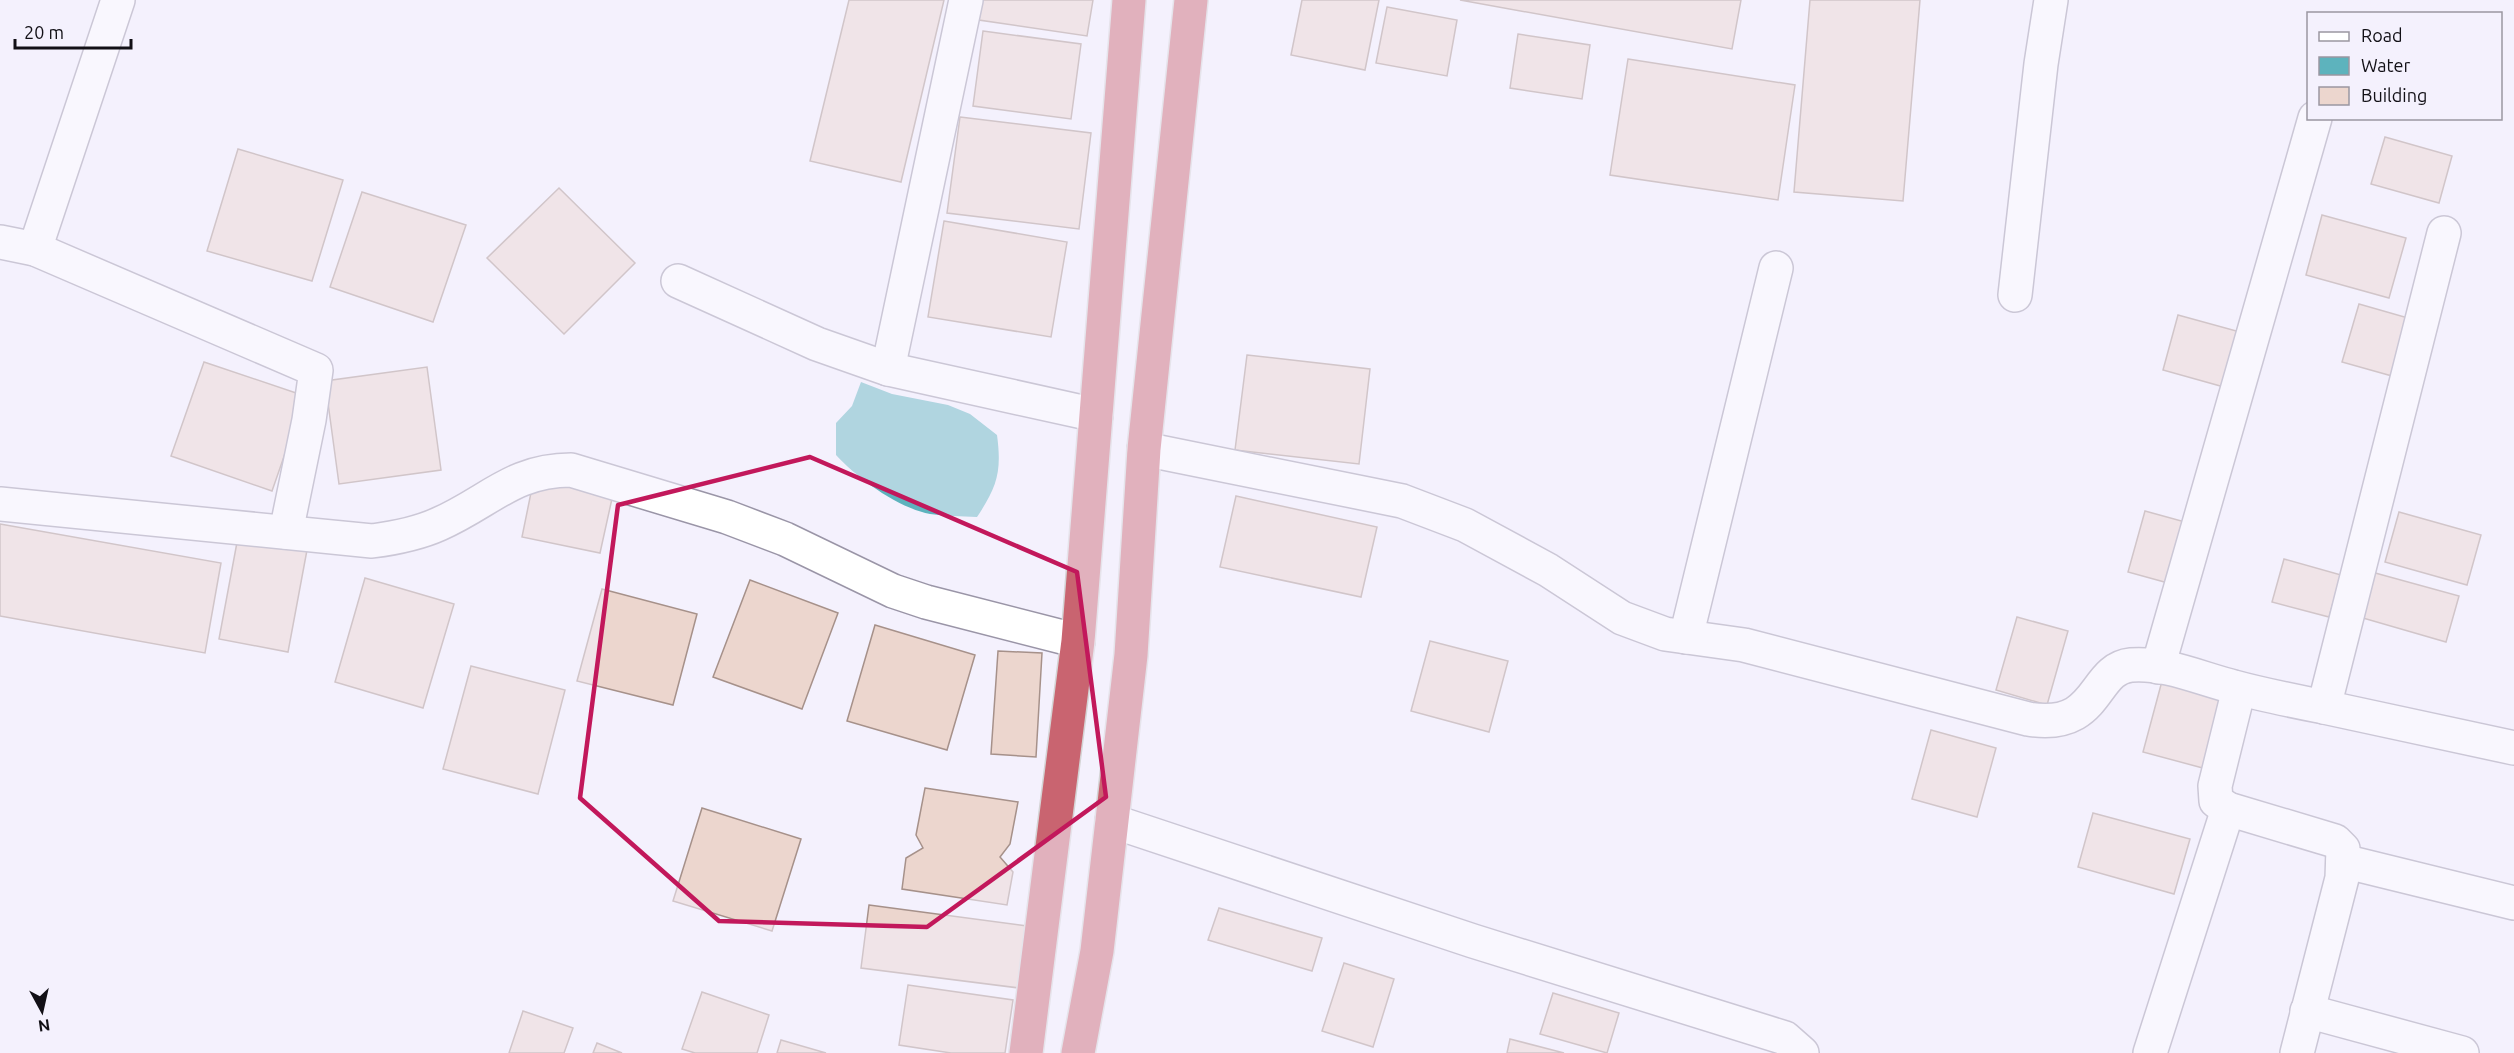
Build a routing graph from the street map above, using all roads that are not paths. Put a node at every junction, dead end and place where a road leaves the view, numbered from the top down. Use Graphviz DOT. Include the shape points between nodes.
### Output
graph roads {
  1 [pos="118,0"];
  2 [pos="966,0"];
  3 [pos="1129,0"];
  4 [pos="1191,0"];
  5 [pos="2051,0"];
  6 [pos="2314,120"];
  7 [pos="2444,233"];
  8 [pos="0,242"];
  9 [pos="35,249"];
  10 [pos="1776,268"];
  11 [pos="678,281"];
  12 [pos="2015,295"];
  13 [pos="888,369"];
  14 [pos="1096,415"];
  15 [pos="1144,449"];
  16 [pos="0,504"];
  17 [pos="286,532"];
  18 [pos="1686,637"];
  19 [pos="1078,641"];
  20 [pos="2158,667"];
  21 [pos="2239,688"];
  22 [pos="2324,707"];
  23 [pos="2514,748"];
  24 [pos="2228,809"];
  25 [pos="1112,820"];
  26 [pos="2343,861"];
  27 [pos="2514,903"];
  28 [pos="2307,1011"];
  29 [pos="1026,1053"];
  30 [pos="1078,1053"];
  31 [pos="1802,1053"];
  32 [pos="2150,1053"];
  33 [pos="2297,1053"];
  34 [pos="2462,1053"];
  1 -- 9 [label="street"];
  2 -- 13 [label="street"];
  3 -- 14 [label="highway"];
  4 -- 15 [label="highway"];
  5 -- 12 [label="street"];
  6 -- 20 [label="street"];
  7 -- 22 [label="street"];
  8 -- 9 [label="street"];
  9 -- 17 [label="street" via="316,370"];
  10 -- 18 [label="street"];
  11 -- 13 [label="street" via="818,344"];
  13 -- 14 [label="street"];
  14 -- 19 [label="highway"];
  15 -- 18 [label="street" via="1402,501 1475,530 1548,570 1622,618 1665,634"];
  15 -- 25 [label="highway" via="1131,655"];
  16 -- 17 [label="street"];
  17 -- 19 [label="street" via="372,541 405,537 440,524 528,475 572,470 727,517 785,539 893,591"];
  18 -- 20 [label="street" via="1743,645 2041,721 2071,717 2081,711 2114,672 2129,665"];
  19 -- 29 [label="highway"];
  20 -- 21 [label="street"];
  21 -- 22 [label="street"];
  21 -- 24 [label="street" via="2215,786 2216,801"];
  22 -- 23 [label="street"];
  24 -- 26 [label="street" via="2335,841 2343,849"];
  24 -- 32 [label="street"];
  25 -- 30 [label="highway" via="1097,951"];
  25 -- 31 [label="street" via="1473,941 1785,1038"];
  26 -- 27 [label="street"];
  26 -- 28 [label="street"];
  28 -- 33 [label="street"];
  28 -- 34 [label="street"];
}
